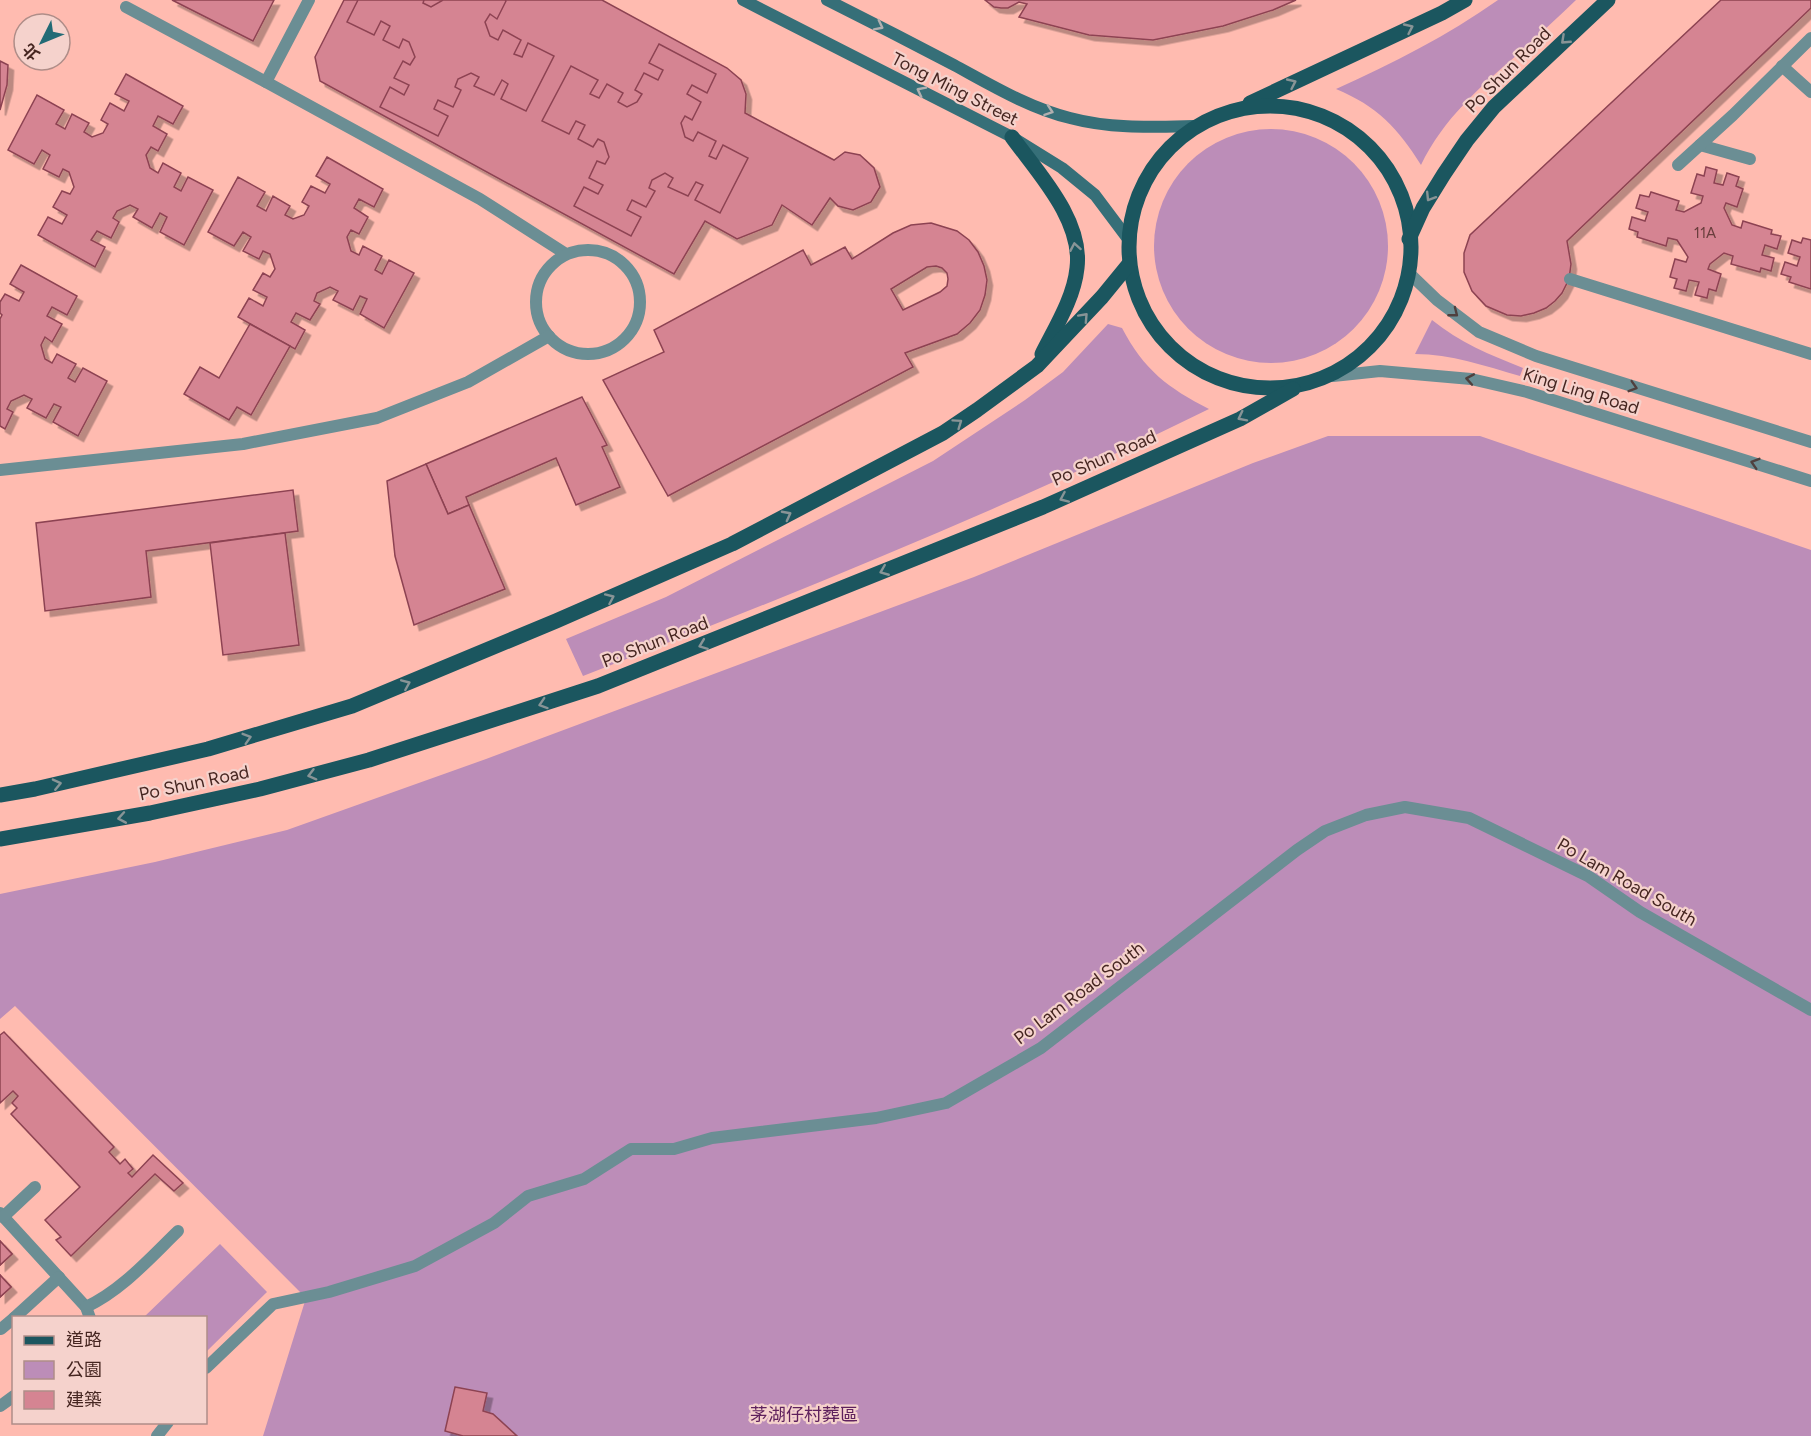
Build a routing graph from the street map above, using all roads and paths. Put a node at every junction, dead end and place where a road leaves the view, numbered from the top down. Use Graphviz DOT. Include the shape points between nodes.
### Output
graph roads {
  1 [pos="309,0"];
  2 [pos="743,0"];
  3 [pos="827,0"];
  4 [pos="1466,0"];
  5 [pos="1608,0"];
  6 [pos="126,7"];
  7 [pos="1811,38"];
  8 [pos="1782,66"];
  9 [pos="266,82"];
  10 [pos="1811,92"];
  11 [pos="1239,108"];
  12 [pos="1194,126"];
  13 [pos="1012,137"];
  14 [pos="1700,145"];
  15 [pos="1750,159"];
  16 [pos="1678,165"];
  17 [pos="1128,239"];
  18 [pos="1409,239"];
  19 [pos="566,254"];
  20 [pos="1130,264"];
  21 [pos="1410,274"];
  22 [pos="1570,279"];
  23 [pos="549,336"];
  24 [pos="1811,354"];
  25 [pos="1037,366"];
  26 [pos="1333,376"];
  27 [pos="1293,389"];
  28 [pos="1811,442"];
  29 [pos="0,470"];
  30 [pos="1811,480"];
  31 [pos="0,795"];
  32 [pos="0,839"];
  33 [pos="1811,1010"];
  34 [pos="35,1187"];
  35 [pos="2,1215"];
  36 [pos="177,1231"];
  37 [pos="59,1277"];
  38 [pos="88,1312"];
  39 [pos="16,1316"];
  40 [pos="207,1367"];
  41 [pos="166,1424"];
  42 [pos="157,1436"];
  1 -- 9 [label="street"];
  13 -- 2 [label="main road, Tong Ming Street, one-way"];
  3 -- 12 [label="main road, Tong Ming Street, one-way" via="995,87 1059,115 1092,123 1146,128"];
  11 -- 4 [label="main road, one-way"];
  5 -- 18 [label="main road, Po Shun Road, one-way" via="1494,107 1444,174"];
  6 -- 9 [label="street"];
  7 -- 8 [label="street"];
  8 -- 10 [label="street"];
  8 -- 14 [label="street"];
  9 -- 19 [label="street" via="480,199"];
  11 -- 12 [label="main road"];
  11 -- 18 [label="main road" via="1265,105 1315,113 1359,138 1392,178 1402,202"];
  12 -- 17 [label="main road" via="1168,147 1148,173 1134,203"];
  13 -- 17 [label="main road, Tong Ming Street" via="1086,187"];
  25 -- 13 [label="main road, one-way" via="1075,280 1076,248 1066,214"];
  14 -- 15 [label="street"];
  14 -- 16 [label="street"];
  17 -- 20 [label="main road"];
  18 -- 21 [label="main road"];
  19 -- 23 [label="street" via="542,275 537,291 540,322"];
  19 -- 23 [label="street" via="581,249 613,255 635,278 640,309 628,337 602,352 573,352"];
  25 -- 20 [label="main road, Po Shun Road, one-way"];
  20 -- 27 [label="main road" via="1142,305 1154,326 1188,362 1231,384 1259,390"];
  21 -- 26 [label="main road" via="1382,334 1364,354"];
  21 -- 28 [label="street, King Ling Road, one-way" via="1479,332 1536,356"];
  22 -- 24 [label="street"];
  23 -- 29 [label="street" via="468,382 377,418 243,444"];
  31 -- 25 [label="main road, Po Shun Road, one-way" via="208,749 384,693 732,544 943,433"];
  26 -- 27 [label="main road"];
  30 -- 26 [label="street, King Ling Road, one-way" via="1527,392 1471,379 1380,371"];
  27 -- 32 [label="main road, Po Shun Road, one-way" via="1240,419 1043,507 598,686 369,760 260,789"];
  33 -- 40 [label="street, Po Lam Road South" via="1640,912 1588,876 1469,818 1405,807 1366,815 1325,831 1297,850 1041,1048 946,1103 876,1118 712,1138 674,1149 631,1149 584,1179 528,1196 494,1223 415,1266 273,1304"];
  34 -- 35 [label="street"];
  35 -- 37 [label="street"];
  36 -- 38 [label="street"];
  37 -- 38 [label="street"];
  37 -- 39 [label="street"];
  41 -- 42 [label="street"];
}
